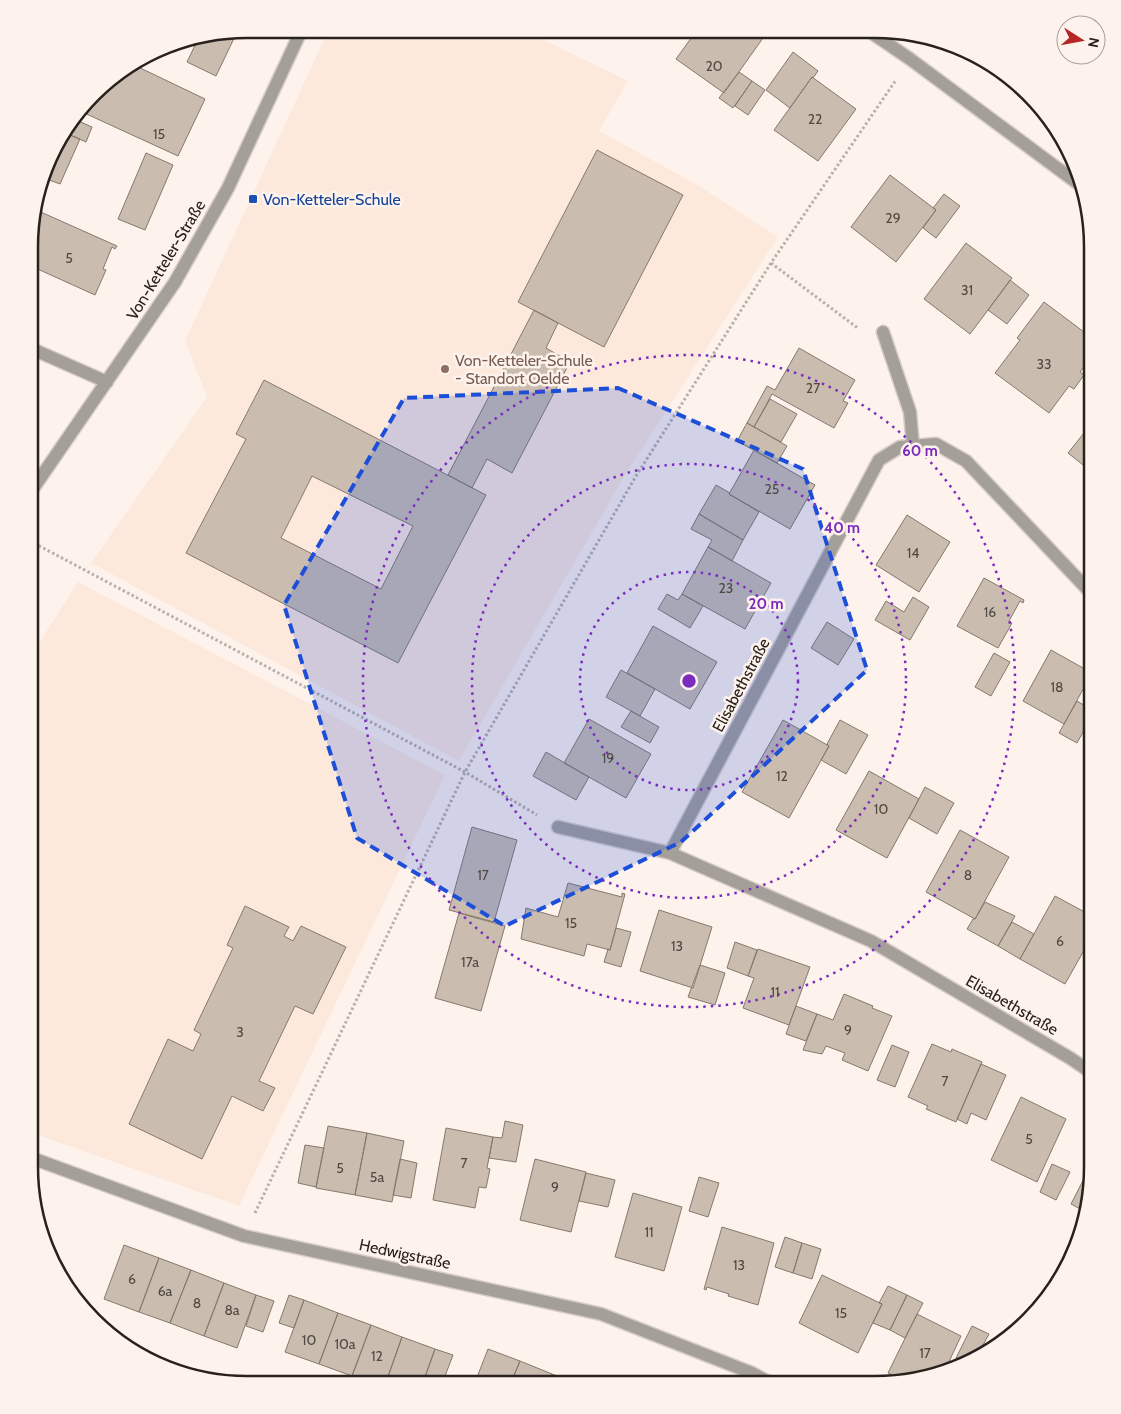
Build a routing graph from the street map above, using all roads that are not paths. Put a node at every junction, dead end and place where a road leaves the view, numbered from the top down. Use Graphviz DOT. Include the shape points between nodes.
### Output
graph roads {
  1 [pos="298,38"];
  2 [pos="880,38"];
  3 [pos="1072,179"];
  4 [pos="883,332"];
  5 [pos="38,352"];
  6 [pos="107,382"];
  7 [pos="914,446"];
  8 [pos="38,481"];
  9 [pos="1084,585"];
  10 [pos="558,827"];
  11 [pos="670,853"];
  12 [pos="1084,1068"];
  13 [pos="38,1160"];
  14 [pos="758,1376"];
  1 -- 6 [label="street, Von-Ketteler-Straße" via="228,188 175,282"];
  2 -- 3 [label="street"];
  4 -- 7 [label="street" via="910,412"];
  5 -- 6 [label="street"];
  6 -- 8 [label="street, Von-Ketteler-Straße"];
  7 -- 9 [label="street, Elisabethstraße" via="936,444 966,460"];
  7 -- 11 [label="street, Elisabethstraße" via="900,447 879,460"];
  10 -- 11 [label="street, Elisabethstraße"];
  11 -- 12 [label="street, Elisabethstraße" via="871,941"];
  13 -- 14 [label="street, Hedwigstraße" via="244,1236 602,1314"];
}
